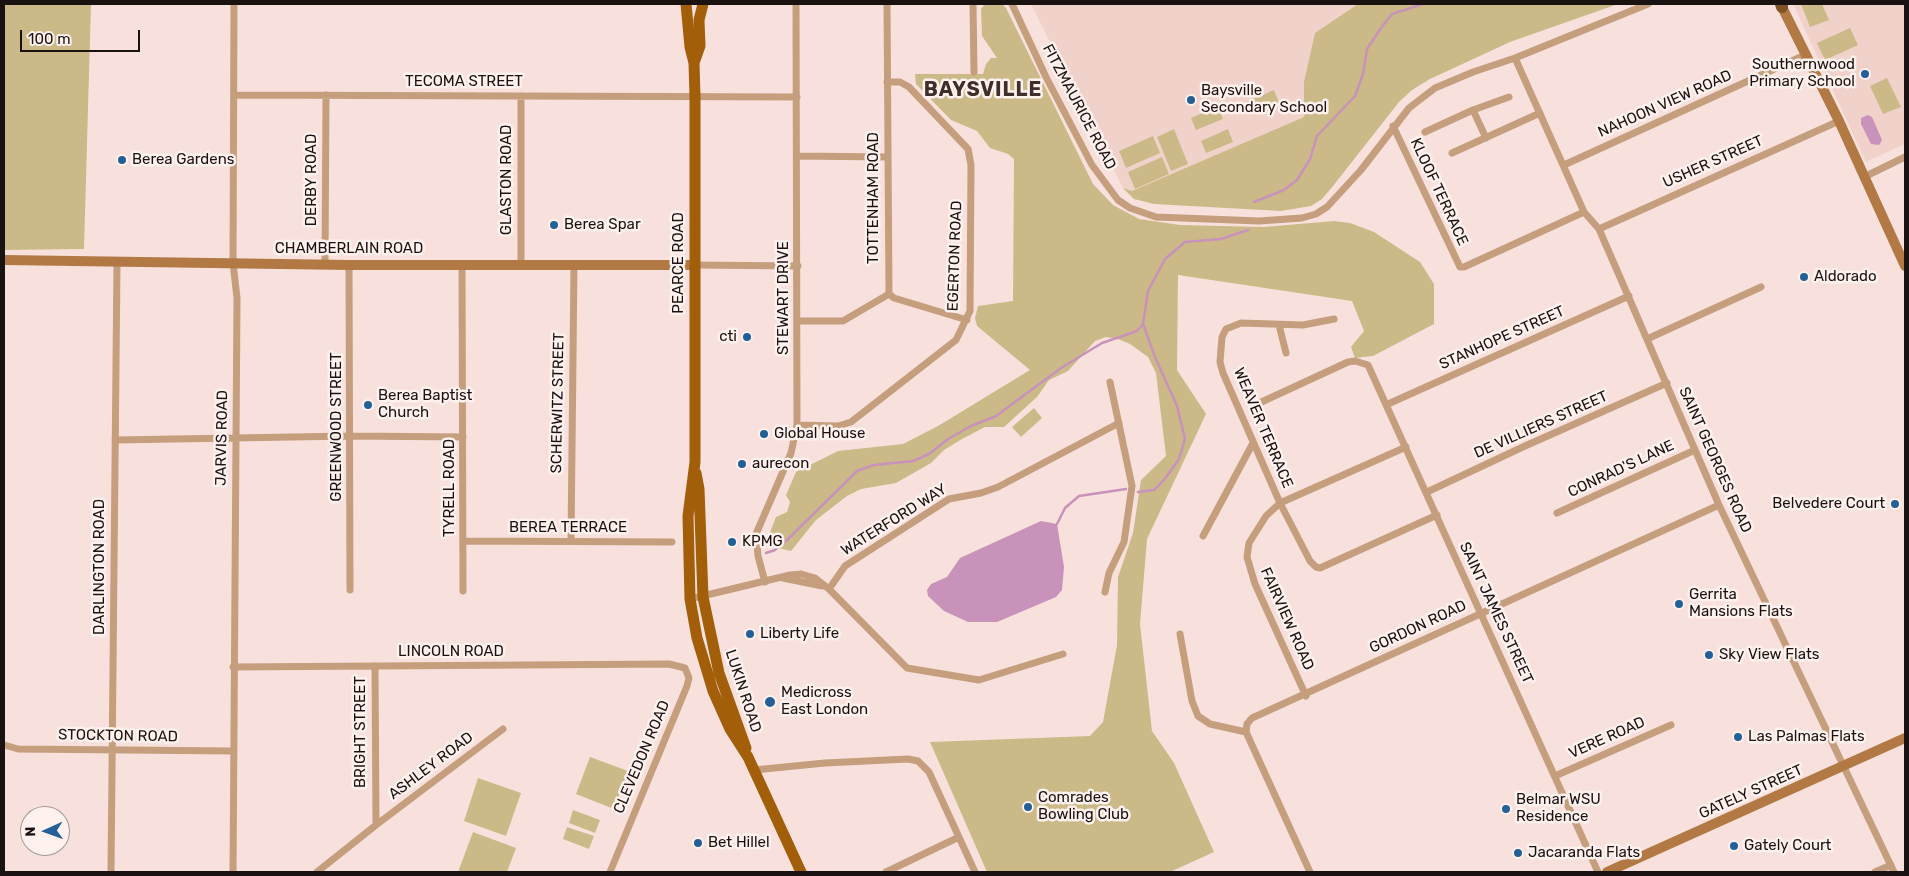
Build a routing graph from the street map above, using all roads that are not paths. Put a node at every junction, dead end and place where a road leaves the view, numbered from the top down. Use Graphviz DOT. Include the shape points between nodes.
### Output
graph roads {
  1 [pos="234,4"];
  2 [pos="686,4"];
  3 [pos="702,4"];
  4 [pos="796,4"];
  5 [pos="887,4"];
  6 [pos="973,4"];
  7 [pos="1012,4"];
  8 [pos="1648,4"];
  9 [pos="1781,5"];
  10 [pos="1805,55"];
  11 [pos="1515,58"];
  12 [pos="694,63"];
  13 [pos="974,72"];
  14 [pos="888,82"];
  15 [pos="234,95"];
  16 [pos="326,95"];
  17 [pos="521,96"];
  18 [pos="694,97"];
  19 [pos="797,97"];
  20 [pos="1508,97"];
  21 [pos="1473,110"];
  22 [pos="1540,113"];
  23 [pos="1839,121"];
  24 [pos="1393,126"];
  25 [pos="1425,132"];
  26 [pos="1486,138"];
  27 [pos="1452,153"];
  28 [pos="798,156"];
  29 [pos="888,157"];
  30 [pos="1905,157"];
  31 [pos="1564,165"];
  32 [pos="1864,177"];
  33 [pos="1584,212"];
  34 [pos="1599,229"];
  35 [pos="4,260"];
  36 [pos="117,263"];
  37 [pos="233,263"];
  38 [pos="325,264"];
  39 [pos="462,264"];
  40 [pos="521,264"];
  41 [pos="574,264"];
  42 [pos="349,265"];
  43 [pos="694,265"];
  44 [pos="798,266"];
  45 [pos="1905,266"];
  46 [pos="1761,287"];
  47 [pos="888,294"];
  48 [pos="1628,296"];
  49 [pos="1334,319"];
  50 [pos="967,320"];
  51 [pos="798,321"];
  52 [pos="1279,325"];
  53 [pos="1647,339"];
  54 [pos="1286,353"];
  55 [pos="1110,382"];
  56 [pos="1667,384"];
  57 [pos="1388,404"];
  58 [pos="1255,405"];
  59 [pos="1119,423"];
  60 [pos="796,425"];
  61 [pos="351,436"];
  62 [pos="463,437"];
  63 [pos="236,438"];
  64 [pos="115,440"];
  65 [pos="1253,443"];
  66 [pos="1406,447"];
  67 [pos="1695,450"];
  68 [pos="695,462"];
  69 [pos="1427,492"];
  70 [pos="1280,503"];
  71 [pos="1719,505"];
  72 [pos="1558,513"];
  73 [pos="1436,515"];
  74 [pos="1203,536"];
  75 [pos="463,541"];
  76 [pos="571,541"];
  77 [pos="672,542"];
  78 [pos="765,582"];
  79 [pos="827,588"];
  80 [pos="350,590"];
  81 [pos="462,591"];
  82 [pos="1105,592"];
  83 [pos="703,597"];
  84 [pos="690,599"];
  85 [pos="1480,613"];
  86 [pos="710,634"];
  87 [pos="1180,634"];
  88 [pos="697,638"];
  89 [pos="1063,654"];
  90 [pos="669,664"];
  91 [pos="375,666"];
  92 [pos="233,667"];
  93 [pos="1306,696"];
  94 [pos="1671,725"];
  95 [pos="503,729"];
  96 [pos="1246,732"];
  97 [pos="1905,738"];
  98 [pos="4,745"];
  99 [pos="112,750"];
  100 [pos="233,751"];
  101 [pos="748,757"];
  102 [pos="1844,767"];
  103 [pos="754,770"];
  104 [pos="1555,776"];
  105 [pos="375,798"];
  106 [pos="376,825"];
  107 [pos="959,837"];
  108 [pos="1892,869"];
  109 [pos="111,872"];
  110 [pos="233,872"];
  111 [pos="317,872"];
  112 [pos="610,872"];
  113 [pos="801,872"];
  114 [pos="886,872"];
  115 [pos="975,872"];
  116 [pos="1310,872"];
  117 [pos="1598,872"];
  118 [pos="1607,872"];
  119 [pos="1875,872"];
  1 -- 15 [label="street, JARVIS ROAD"];
  2 -- 3 [label="main road, PEARCE ROAD"];
  2 -- 12 [label="main road, PEARCE ROAD"];
  3 -- 12 [label="main road, PEARCE ROAD" via="700,46"];
  4 -- 19 [label="street, STEWART DRIVE"];
  5 -- 14 [label="street, TOTTENHAM ROAD"];
  6 -- 13 [label="street"];
  7 -- 24 [label="street, FITZMAURICE ROAD" via="1092,165 1118,200 1142,213 1172,219 1260,221 1316,214 1348,186"];
  8 -- 11 [label="street, FITZMAURICE ROAD"];
  9 -- 10 [label="street"];
  10 -- 23 [label="street"];
  10 -- 31 [label="street, NAHOON VIEW ROAD"];
  11 -- 22 [label="street, SAINT GEORGES ROAD"];
  11 -- 24 [label="street, FITZMAURICE ROAD" via="1435,88 1408,108"];
  12 -- 18 [label="main road, PEARCE ROAD"];
  14 -- 29 [label="street, TOTTENHAM ROAD"];
  14 -- 50 [label="street, EGERTON ROAD" via="900,82 909,87 968,149 971,165 971,298"];
  15 -- 16 [label="street, TECOMA STREET"];
  15 -- 37 [label="street, JARVIS ROAD"];
  16 -- 17 [label="street, TECOMA STREET"];
  16 -- 38 [label="street, DERBY ROAD"];
  17 -- 18 [label="street, TECOMA STREET"];
  17 -- 40 [label="street, GLASTON ROAD"];
  18 -- 19 [label="street, TECOMA STREET"];
  18 -- 43 [label="main road, PEARCE ROAD"];
  19 -- 28 [label="street, STEWART DRIVE"];
  20 -- 21 [label="street"];
  21 -- 25 [label="street"];
  21 -- 26 [label="street"];
  22 -- 26 [label="street, KLOOF TERRACE"];
  22 -- 31 [label="street, SAINT GEORGES ROAD"];
  23 -- 32 [label="street"];
  23 -- 34 [label="street, USHER STREET"];
  24 -- 33 [label="street, KLOOF TERRACE" via="1457,263 1464,267"];
  26 -- 27 [label="street, KLOOF TERRACE"];
  28 -- 29 [label="street"];
  28 -- 44 [label="street, STEWART DRIVE"];
  29 -- 47 [label="street, TOTTENHAM ROAD"];
  30 -- 32 [label="street"];
  31 -- 33 [label="street, SAINT GEORGES ROAD"];
  32 -- 45 [label="street"];
  33 -- 34 [label="street, SAINT GEORGES ROAD"];
  34 -- 48 [label="street, SAINT GEORGES ROAD"];
  35 -- 36 [label="street, CHAMBERLAIN ROAD"];
  36 -- 37 [label="street, CHAMBERLAIN ROAD"];
  36 -- 64 [label="street, DARLINGTON ROAD"];
  37 -- 38 [label="street, CHAMBERLAIN ROAD"];
  37 -- 63 [label="street, JARVIS ROAD" via="237,298"];
  38 -- 42 [label="street, CHAMBERLAIN ROAD"];
  39 -- 40 [label="street, CHAMBERLAIN ROAD"];
  39 -- 42 [label="street, CHAMBERLAIN ROAD"];
  39 -- 62 [label="street, TYRELL ROAD"];
  40 -- 41 [label="street, CHAMBERLAIN ROAD"];
  41 -- 43 [label="street, CHAMBERLAIN ROAD"];
  41 -- 76 [label="street, SCHERWITZ STREET"];
  42 -- 61 [label="street, GREENWOOD STREET"];
  43 -- 44 [label="street"];
  43 -- 68 [label="main road, PEARCE ROAD"];
  44 -- 51 [label="street, STEWART DRIVE"];
  46 -- 53 [label="street"];
  47 -- 50 [label="street"];
  47 -- 51 [label="street" via="843,321"];
  48 -- 53 [label="street, SAINT GEORGES ROAD"];
  48 -- 57 [label="street, STANHOPE STREET"];
  49 -- 52 [label="street, WEAVER TERRACE" via="1317,324"];
  50 -- 60 [label="street, EGERTON ROAD" via="956,340 851,422 838,426"];
  51 -- 60 [label="street, STEWART DRIVE"];
  52 -- 54 [label="street"];
  52 -- 65 [label="street, WEAVER TERRACE" via="1241,323 1226,329 1222,337 1220,362 1223,373"];
  53 -- 56 [label="street, SAINT GEORGES ROAD"];
  55 -- 59 [label="street"];
  56 -- 67 [label="street, SAINT GEORGES ROAD"];
  56 -- 69 [label="street, DE VILLIERS STREET"];
  57 -- 58 [label="street, SAINT JAMES STREET" via="1368,365 1355,361"];
  57 -- 66 [label="street, SAINT JAMES STREET"];
  59 -- 79 [label="street, WATERFORD WAY" via="998,487 949,498 845,566"];
  59 -- 82 [label="street" via="1132,486 1124,542 1109,573"];
  60 -- 78 [label="street, STEWART DRIVE" via="791,453 756,534"];
  61 -- 62 [label="street"];
  61 -- 63 [label="street"];
  61 -- 80 [label="street, GREENWOOD STREET"];
  62 -- 75 [label="street, TYRELL ROAD"];
  63 -- 64 [label="street"];
  63 -- 92 [label="street, JARVIS ROAD"];
  64 -- 99 [label="street, DARLINGTON ROAD"];
  65 -- 70 [label="street, WEAVER TERRACE"];
  65 -- 74 [label="street"];
  66 -- 69 [label="street, SAINT JAMES STREET"];
  66 -- 70 [label="street"];
  67 -- 71 [label="street, SAINT GEORGES ROAD"];
  67 -- 72 [label="street, CONRAD'S LANE"];
  68 -- 83 [label="main road, PEARCE ROAD"];
  68 -- 84 [label="main road, PEARCE ROAD" via="688,516"];
  69 -- 73 [label="street, SAINT JAMES STREET"];
  70 -- 73 [label="street, WEAVER TERRACE" via="1310,561 1320,568"];
  70 -- 93 [label="street, FAIRVIEW ROAD" via="1259,526 1247,557 1255,584"];
  71 -- 85 [label="street, GORDON ROAD"];
  71 -- 102 [label="street, SAINT GEORGES ROAD"];
  73 -- 85 [label="street, SAINT JAMES STREET"];
  75 -- 76 [label="street, BEREA TERRACE"];
  75 -- 81 [label="street, TYRELL ROAD"];
  76 -- 77 [label="street, BEREA TERRACE"];
  78 -- 79 [label="street" via="801,574 814,578"];
  78 -- 83 [label="street"];
  79 -- 89 [label="street" via="907,668 979,680"];
  83 -- 84 [label="street"];
  83 -- 86 [label="main road, PEARCE ROAD"];
  84 -- 88 [label="main road, PEARCE ROAD"];
  85 -- 93 [label="street, GORDON ROAD"];
  85 -- 104 [label="street, SAINT JAMES STREET"];
  86 -- 101 [label="main road, LUKIN ROAD" via="719,673"];
  87 -- 96 [label="street" via="1192,701 1198,716 1210,724"];
  88 -- 101 [label="main road, LUKIN ROAD" via="713,691 730,729"];
  90 -- 91 [label="street, LINCOLN ROAD"];
  90 -- 112 [label="street, CLEVEDON ROAD" via="685,668 689,678 687,686"];
  91 -- 92 [label="street, LINCOLN ROAD"];
  91 -- 105 [label="street, BRIGHT STREET"];
  92 -- 100 [label="street, JARVIS ROAD"];
  93 -- 96 [label="street, GORDON ROAD" via="1252,718"];
  94 -- 104 [label="street, VERE ROAD"];
  95 -- 106 [label="street, ASHLEY ROAD"];
  96 -- 116 [label="street"];
  97 -- 102 [label="street, GATELY STREET"];
  98 -- 99 [label="street, STOCKTON ROAD" via="18,749"];
  99 -- 100 [label="street, STOCKTON ROAD"];
  99 -- 109 [label="street, DARLINGTON ROAD"];
  100 -- 110 [label="street, JARVIS ROAD"];
  101 -- 103 [label="main road, LUKIN ROAD"];
  102 -- 108 [label="street, SAINT GEORGES ROAD"];
  102 -- 118 [label="street, GATELY STREET"];
  103 -- 107 [label="street" via="825,763 918,761 929,772"];
  103 -- 113 [label="main road, LUKIN ROAD"];
  104 -- 117 [label="street, SAINT JAMES STREET"];
  105 -- 106 [label="street, ASHLEY ROAD"];
  106 -- 111 [label="street, ASHLEY ROAD"];
  107 -- 114 [label="street"];
  107 -- 115 [label="street"];
  108 -- 119 [label="street"];
}
